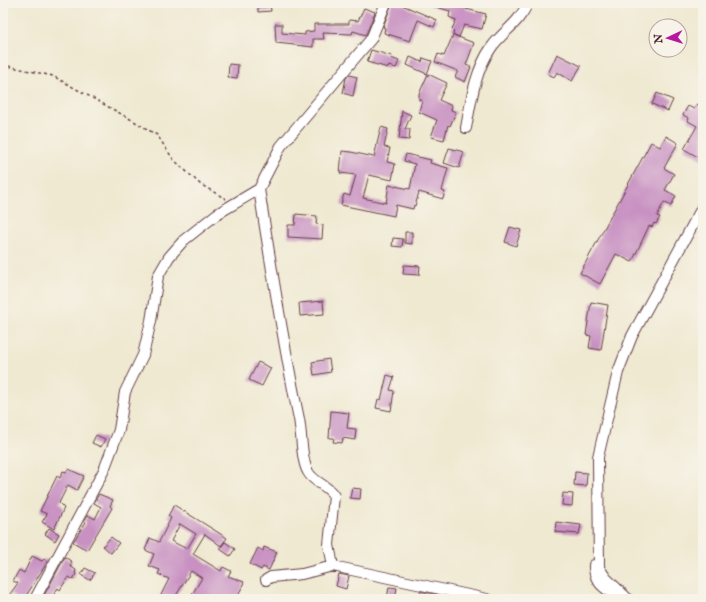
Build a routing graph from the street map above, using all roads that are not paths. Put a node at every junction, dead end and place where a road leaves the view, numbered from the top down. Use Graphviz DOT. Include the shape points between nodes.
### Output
graph roads {
  1 [pos="386,3"];
  2 [pos="528,3"];
  3 [pos="466,128"];
  4 [pos="259,189"];
  5 [pos="703,206"];
  6 [pos="599,548"];
  7 [pos="333,566"];
  8 [pos="266,580"];
  9 [pos="35,599"];
  10 [pos="487,599"];
  11 [pos="620,599"];
  12 [pos="628,599"];
  1 -- 4 [label="street" via="371,39 281,146"];
  2 -- 3 [label="street" via="519,20 491,48 482,65"];
  4 -- 7 [label="street" via="306,468 312,478 327,487 334,496 329,545"];
  4 -- 9 [label="street" via="216,214 184,240 169,257 158,276 143,355 125,392 119,430 104,470"];
  5 -- 6 [label="street" via="632,336 618,372 598,457"];
  6 -- 11 [label="street" via="594,569 597,580"];
  6 -- 12 [label="street" via="599,568 602,574"];
  7 -- 8 [label="street"];
  7 -- 10 [label="street"];
}
